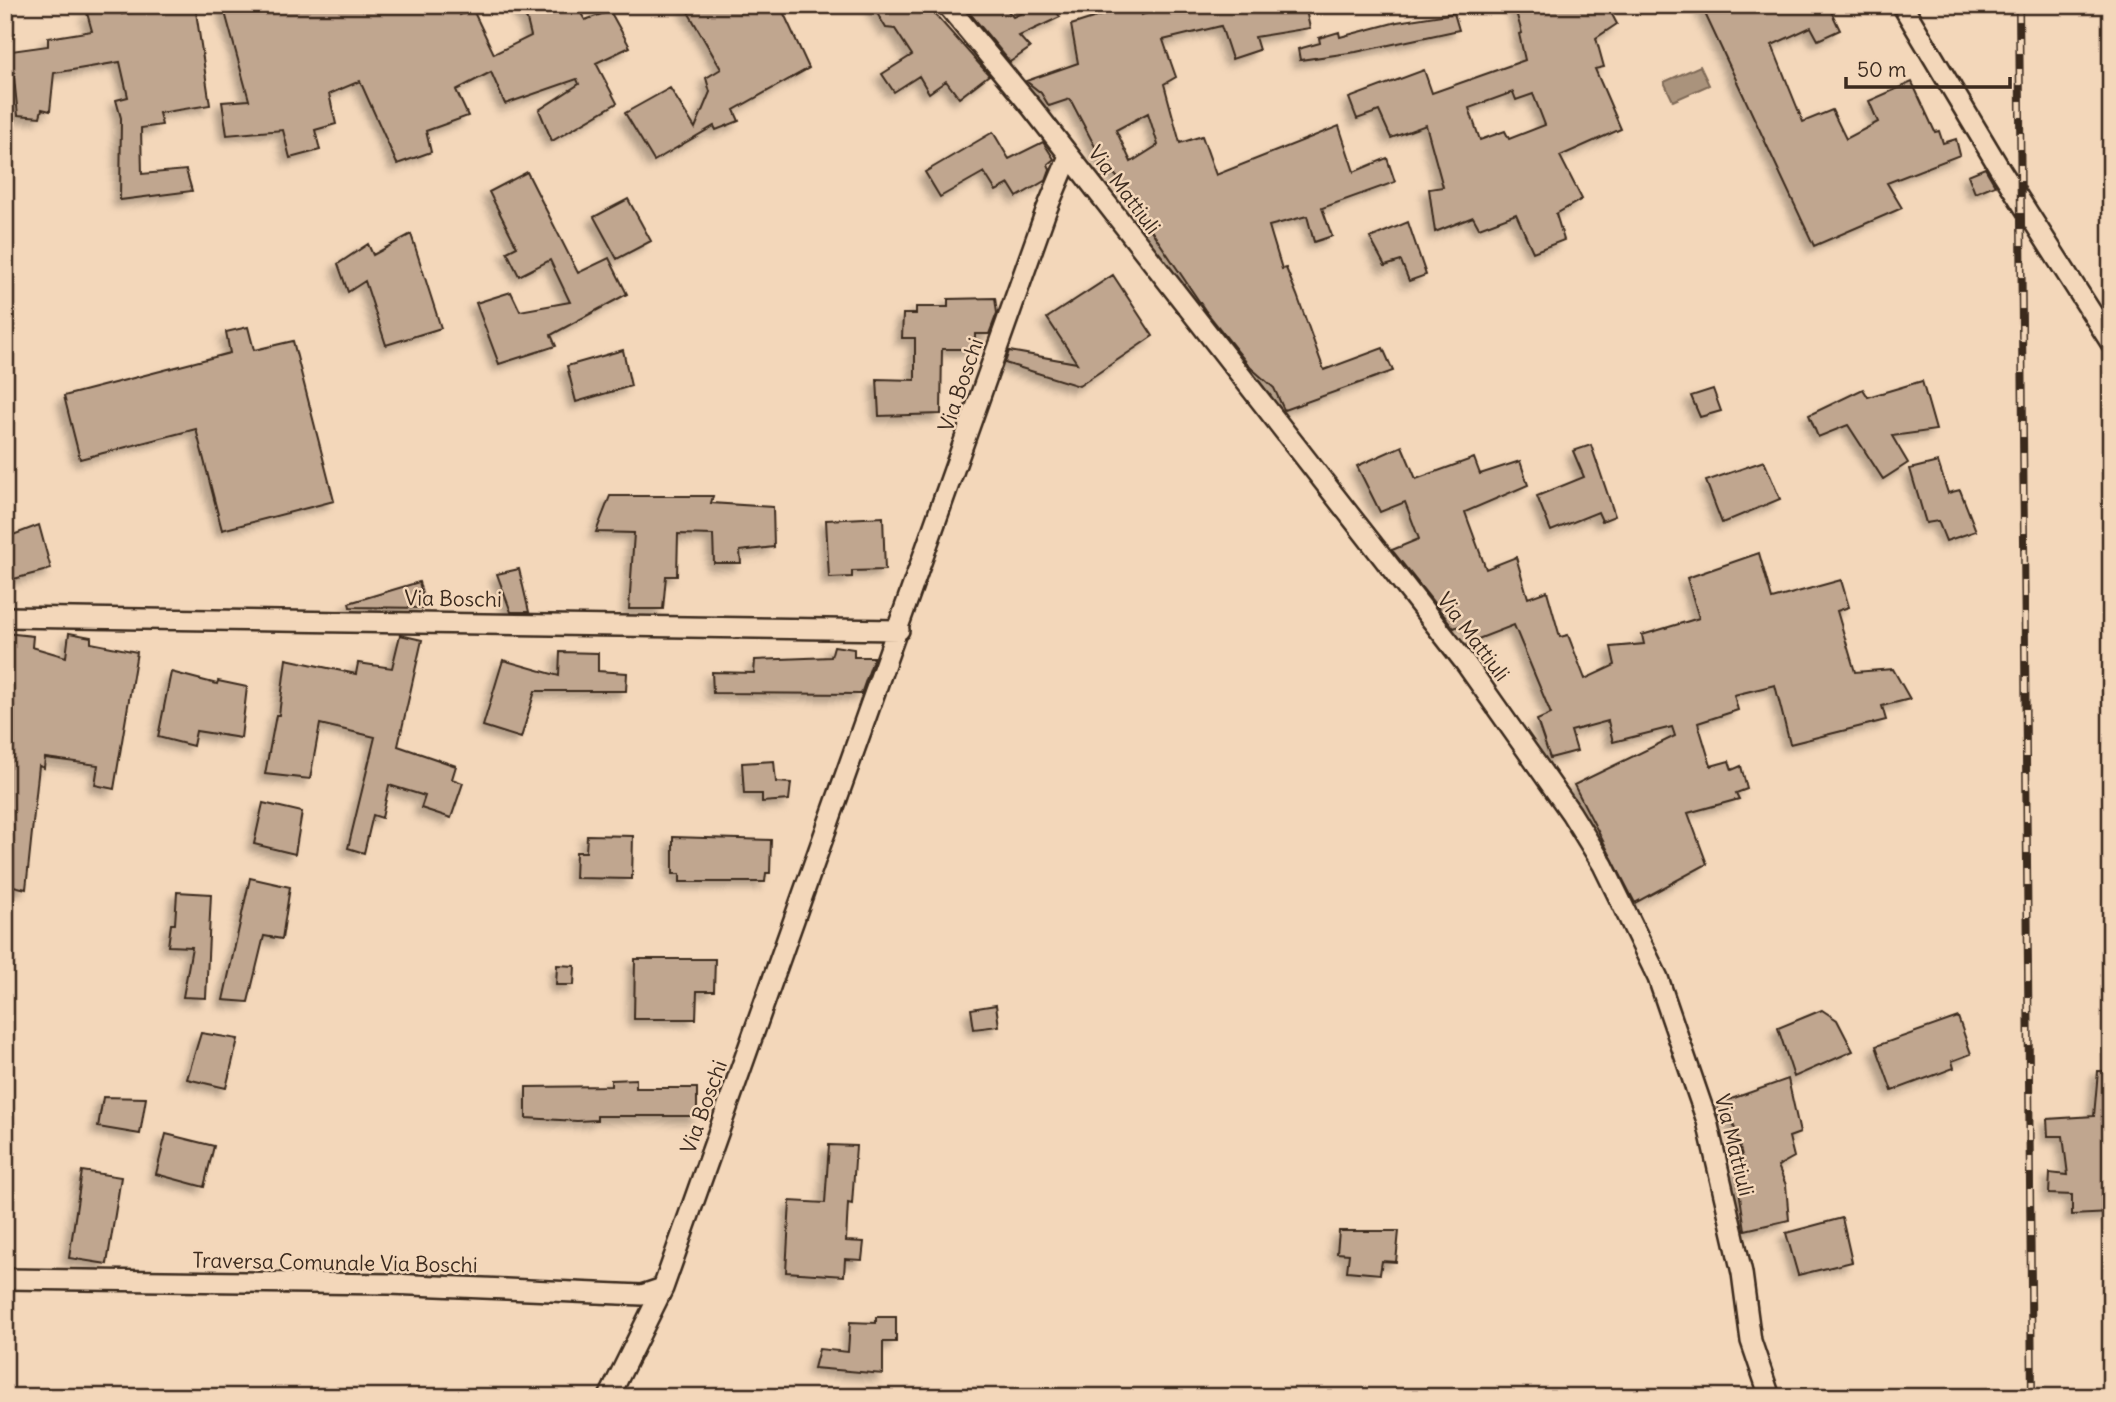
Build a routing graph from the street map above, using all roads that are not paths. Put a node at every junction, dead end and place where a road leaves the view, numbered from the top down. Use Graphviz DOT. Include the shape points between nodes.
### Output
graph roads {
  1 [pos="947,5"];
  2 [pos="1902,5"];
  3 [pos="1069,156"];
  4 [pos="2111,343"];
  5 [pos="5,617"];
  6 [pos="899,630"];
  7 [pos="5,1279"];
  8 [pos="663,1288"];
  9 [pos="609,1397"];
  10 [pos="1770,1397"];
  1 -- 3 [label="street, Via Mattiuli"];
  2 -- 4 [label="street"];
  3 -- 6 [label="street, Via Boschi"];
  3 -- 10 [label="street, Via Mattiuli" via="1466,664 1603,865 1658,978 1707,1121 1742,1273 1751,1341"];
  5 -- 6 [label="street, Via Boschi"];
  6 -- 8 [label="street, Via Boschi"];
  7 -- 8 [label="street, Traversa Comunale Via Boschi" via="390,1284 642,1295"];
  8 -- 9 [label="street, Via Boschi"];
}
